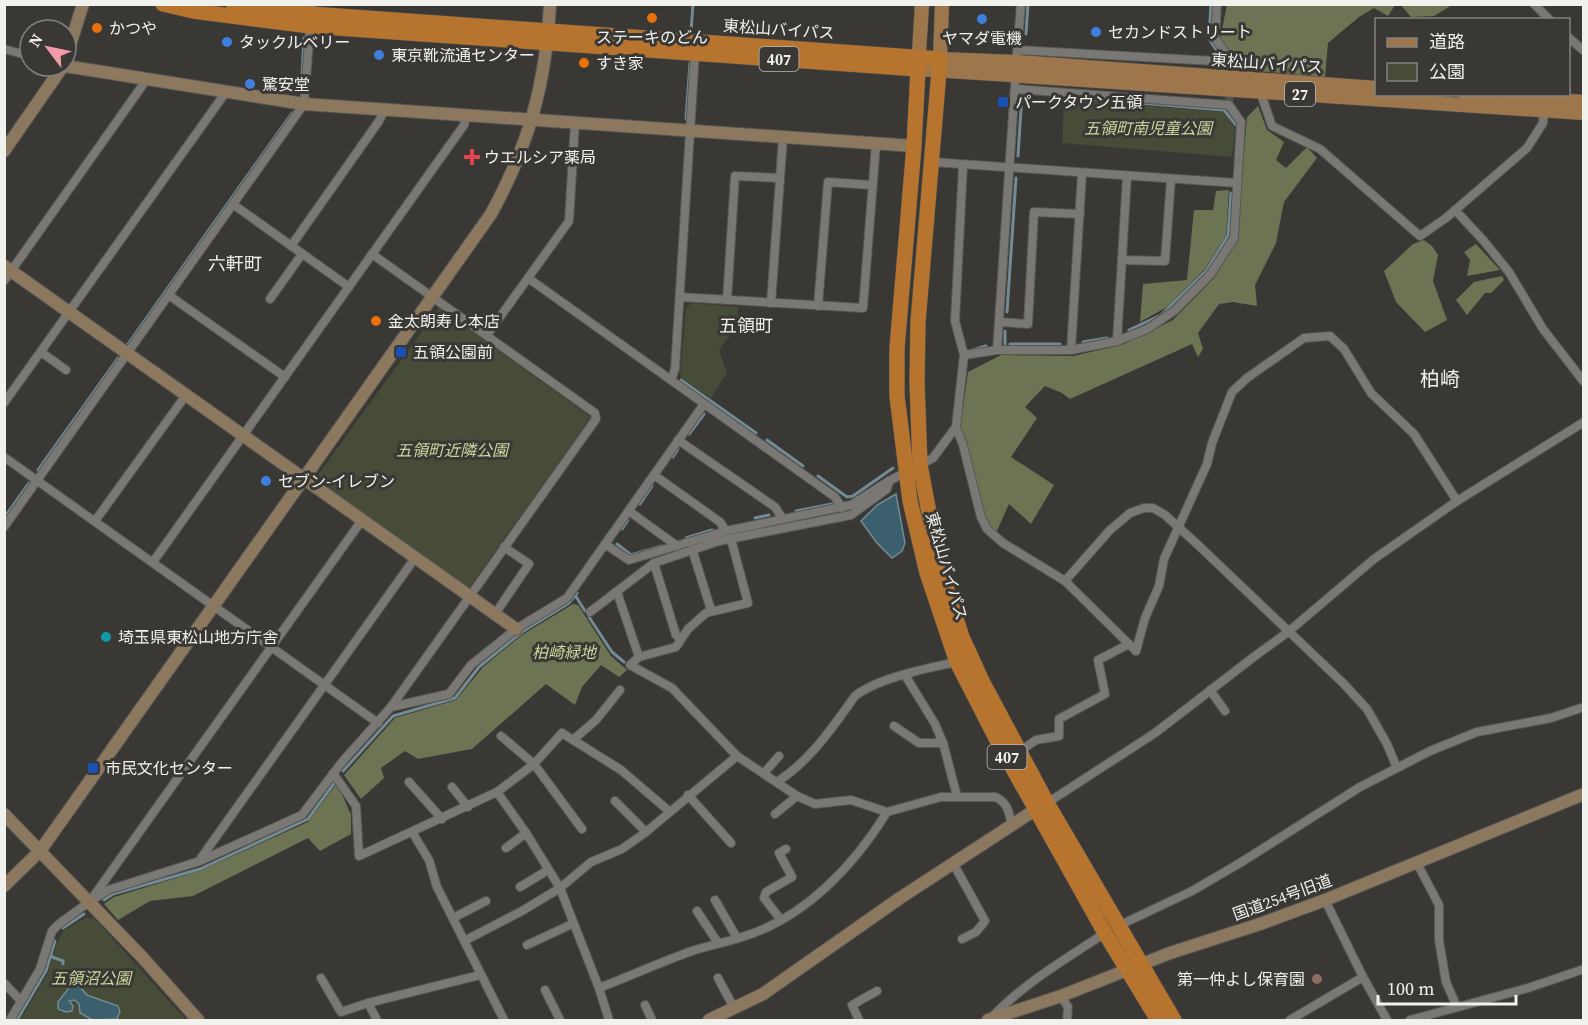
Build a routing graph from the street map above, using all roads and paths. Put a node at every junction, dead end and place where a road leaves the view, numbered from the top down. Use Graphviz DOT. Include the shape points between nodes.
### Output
graph roads {
  1 [pos="83,4"];
  2 [pos="163,4"];
  3 [pos="222,4"];
  4 [pos="550,4"];
  5 [pos="922,4"];
  6 [pos="942,4"];
  7 [pos="1021,4"];
  8 [pos="1217,4"];
  9 [pos="1534,4"];
  10 [pos="311,15"];
  11 [pos="1548,18"];
  12 [pos="78,20"];
  13 [pos="548,37"];
  14 [pos="1570,38"];
  15 [pos="1584,51"];
  16 [pos="694,53"];
  17 [pos="919,63"];
  18 [pos="939,65"];
  19 [pos="78,68"];
  20 [pos="1016,69"];
  21 [pos="56,78"];
  22 [pos="147,79"];
  23 [pos="1375,88"];
  24 [pos="1260,91"];
  25 [pos="226,92"];
  26 [pos="1495,96"];
  27 [pos="1584,102"];
  28 [pos="304,105"];
  29 [pos="384,111"];
  30 [pos="1544,111"];
  31 [pos="1584,113"];
  32 [pos="466,117"];
  33 [pos="532,121"];
  34 [pos="575,123"];
  35 [pos="689,131"];
  36 [pos="783,137"];
  37 [pos="876,144"];
  38 [pos="914,146"];
  39 [pos="4,151"];
  40 [pos="932,162"];
  41 [pos="963,165"];
  42 [pos="1010,167"];
  43 [pos="1082,173"];
  44 [pos="1127,176"];
  45 [pos="780,178"];
  46 [pos="1172,178"];
  47 [pos="1237,183"];
  48 [pos="872,185"];
  49 [pos="234,205"];
  50 [pos="1455,210"];
  51 [pos="1080,214"];
  52 [pos="291,246"];
  53 [pos="302,254"];
  54 [pos="372,254"];
  55 [pos="1122,260"];
  56 [pos="7,273"];
  57 [pos="528,278"];
  58 [pos="349,287"];
  59 [pos="170,296"];
  60 [pos="680,297"];
  61 [pos="434,298"];
  62 [pos="270,299"];
  63 [pos="727,300"];
  64 [pos="771,303"];
  65 [pos="818,306"];
  66 [pos="69,312"];
  67 [pos="1000,322"];
  68 [pos="487,335"];
  69 [pos="1117,341"];
  70 [pos="997,350"];
  71 [pos="1071,350"];
  72 [pos="41,352"];
  73 [pos="128,354"];
  74 [pos="964,355"];
  75 [pos="66,370"];
  76 [pos="285,377"];
  77 [pos="671,380"];
  78 [pos="1584,382"];
  79 [pos="186,395"];
  80 [pos="4,403"];
  81 [pos="704,404"];
  82 [pos="1584,422"];
  83 [pos="956,427"];
  84 [pos="243,436"];
  85 [pos="678,440"];
  86 [pos="4,457"];
  87 [pos="920,465"];
  88 [pos="906,473"];
  89 [pos="654,475"];
  90 [pos="304,479"];
  91 [pos="38,480"];
  92 [pos="889,481"];
  93 [pos="1456,501"];
  94 [pos="842,508"];
  95 [pos="629,511"];
  96 [pos="782,518"];
  97 [pos="362,520"];
  98 [pos="95,521"];
  99 [pos="4,527"];
  100 [pos="1178,527"];
  101 [pos="729,535"];
  102 [pos="605,544"];
  103 [pos="677,546"];
  104 [pos="504,547"];
  105 [pos="692,549"];
  106 [pos="415,558"];
  107 [pos="629,560"];
  108 [pos="153,562"];
  109 [pos="654,563"];
  110 [pos="644,570"];
  111 [pos="1065,581"];
  112 [pos="617,592"];
  113 [pos="469,596"];
  114 [pos="215,606"];
  115 [pos="711,610"];
  116 [pos="590,612"];
  117 [pos="495,614"];
  118 [pos="516,629"];
  119 [pos="1288,632"];
  120 [pos="681,639"];
  121 [pos="1128,644"];
  122 [pos="271,646"];
  123 [pos="639,657"];
  124 [pos="957,662"];
  125 [pos="905,675"];
  126 [pos="325,684"];
  127 [pos="620,690"];
  128 [pos="1210,690"];
  129 [pos="391,707"];
  130 [pos="1584,707"];
  131 [pos="1225,711"];
  132 [pos="378,723"];
  133 [pos="894,726"];
  134 [pos="501,736"];
  135 [pos="573,740"];
  136 [pos="943,742"];
  137 [pos="1019,752"];
  138 [pos="737,756"];
  139 [pos="779,756"];
  140 [pos="534,764"];
  141 [pos="1397,768"];
  142 [pos="333,773"];
  143 [pos="764,773"];
  144 [pos="409,782"];
  145 [pos="777,782"];
  146 [pos="452,788"];
  147 [pos="497,792"];
  148 [pos="1584,794"];
  149 [pos="688,795"];
  150 [pos="797,796"];
  151 [pos="957,796"];
  152 [pos="615,801"];
  153 [pos="468,807"];
  154 [pos="1041,807"];
  155 [pos="669,811"];
  156 [pos="887,812"];
  157 [pos="4,814"];
  158 [pos="775,814"];
  159 [pos="442,819"];
  160 [pos="1012,825"];
  161 [pos="582,829"];
  162 [pos="412,832"];
  163 [pos="646,832"];
  164 [pos="526,833"];
  165 [pos="731,843"];
  166 [pos="507,848"];
  167 [pos="786,849"];
  168 [pos="40,851"];
  169 [pos="200,861"];
  170 [pos="1417,862"];
  171 [pos="953,863"];
  172 [pos="548,870"];
  173 [pos="4,886"];
  174 [pos="520,887"];
  175 [pos="560,888"];
  176 [pos="715,900"];
  177 [pos="1325,900"];
  178 [pos="486,901"];
  179 [pos="90,902"];
  180 [pos="697,911"];
  181 [pos="453,918"];
  182 [pos="781,920"];
  183 [pos="572,924"];
  184 [pos="1112,930"];
  185 [pos="737,938"];
  186 [pos="962,939"];
  187 [pos="464,941"];
  188 [pos="718,943"];
  189 [pos="527,945"];
  190 [pos="1133,967"];
  191 [pos="1584,969"];
  192 [pos="480,975"];
  193 [pos="1363,977"];
  194 [pos="321,978"];
  195 [pos="718,978"];
  196 [pos="4,983"];
  197 [pos="599,988"];
  198 [pos="545,990"];
  199 [pos="877,992"];
  200 [pos="1061,996"];
  201 [pos="21,1001"];
  202 [pos="368,1003"];
  203 [pos="645,1005"];
  204 [pos="1457,1007"];
  205 [pos="734,1008"];
  206 [pos="10,1020"];
  207 [pos="198,1020"];
  208 [pos="377,1020"];
  209 [pos="504,1020"];
  210 [pos="560,1020"];
  211 [pos="609,1020"];
  212 [pos="652,1020"];
  213 [pos="710,1020"];
  214 [pos="860,1020"];
  215 [pos="989,1020"];
  216 [pos="1067,1020"];
  217 [pos="1170,1020"];
  218 [pos="1290,1020"];
  219 [pos="1387,1020"];
  220 [pos="1410,1020"];
  1 -- 12 [label="street"];
  2 -- 10 [label="highway, 東松山バイパス / 407" via="193,11"];
  3 -- 10 [label="highway, 東松山バイパス / 407"];
  4 -- 13 [label="street"];
  5 -- 17 [label="main road"];
  6 -- 18 [label="main road"];
  7 -- 20 [label="street"];
  8 -- 20 [label="street" via="1215,38 1230,59"];
  9 -- 11 [label="street"];
  10 -- 13 [label="highway, 東松山バイパス / 407"];
  10 -- 28 [label="street"];
  13 -- 16 [label="highway, 東松山バイパス / 407"];
  13 -- 17 [label="highway, 東松山バイパス / 407"];
  13 -- 33 [label="street"];
  14 -- 15 [label="street"];
  16 -- 17 [label="highway, 東松山バイパス / 407"];
  16 -- 35 [label="street"];
  17 -- 18 [label="highway, 東松山バイパス / 407"];
  17 -- 38 [label="highway, 東松山バイパス / 407"];
  18 -- 20 [label="main road, 東松山バイパス / 27"];
  18 -- 40 [label="highway, 東松山バイパス / 407"];
  19 -- 22 [label="street"];
  20 -- 23 [label="main road, 東松山バイパス / 27"];
  20 -- 24 [label="main road, 東松山バイパス / 27"];
  20 -- 42 [label="street"];
  20 -- 47 [label="street" via="1229,105 1241,122"];
  21 -- 39 [label="street"];
  22 -- 25 [label="street"];
  22 -- 56 [label="street"];
  24 -- 30 [label="main road, 東松山バイパス / 27"];
  24 -- 50 [label="street" via="1272,126 1320,149 1420,236"];
  25 -- 28 [label="street"];
  25 -- 66 [label="street"];
  26 -- 27 [label="main road"];
  28 -- 29 [label="street"];
  28 -- 49 [label="street"];
  29 -- 32 [label="street"];
  29 -- 52 [label="street"];
  30 -- 31 [label="main road, 東松山バイパス / 27"];
  30 -- 50 [label="street" via="1543,123 1527,148"];
  32 -- 33 [label="street"];
  32 -- 54 [label="street"];
  33 -- 34 [label="street"];
  33 -- 61 [label="street" via="513,174 492,214"];
  34 -- 35 [label="street"];
  34 -- 57 [label="street" via="569,221"];
  35 -- 36 [label="street"];
  35 -- 60 [label="street"];
  36 -- 37 [label="street"];
  36 -- 45 [label="street"];
  37 -- 38 [label="street"];
  37 -- 48 [label="street"];
  38 -- 88 [label="highway, 東松山バイパス / 407" via="897,348 897,396"];
  40 -- 41 [label="street"];
  40 -- 87 [label="highway, 東松山バイパス / 407" via="918,322"];
  41 -- 42 [label="street"];
  41 -- 74 [label="street" via="955,321"];
  42 -- 43 [label="street"];
  42 -- 67 [label="street"];
  43 -- 44 [label="street"];
  43 -- 51 [label="street"];
  44 -- 46 [label="street"];
  44 -- 55 [label="street"];
  45 -- 63 [label="street" via="735,176"];
  45 -- 64 [label="street"];
  46 -- 47 [label="street"];
  46 -- 55 [label="street" via="1165,261"];
  47 -- 69 [label="street" via="1234,238 1210,275 1174,311 1147,329"];
  48 -- 65 [label="street" via="862,308"];
  48 -- 65 [label="street" via="828,182"];
  49 -- 52 [label="street"];
  49 -- 59 [label="street"];
  50 -- 78 [label="street" via="1509,272 1543,329"];
  51 -- 67 [label="street" via="1034,212 1028,324"];
  51 -- 71 [label="street"];
  52 -- 53 [label="street"];
  53 -- 58 [label="street"];
  53 -- 62 [label="street"];
  54 -- 58 [label="street"];
  54 -- 61 [label="street"];
  55 -- 69 [label="street"];
  56 -- 66 [label="street"];
  57 -- 68 [label="street"];
  57 -- 77 [label="street"];
  58 -- 76 [label="street"];
  59 -- 73 [label="street"];
  59 -- 76 [label="street"];
  60 -- 63 [label="street"];
  60 -- 77 [label="street"];
  61 -- 68 [label="street"];
  61 -- 90 [label="street"];
  63 -- 64 [label="street"];
  64 -- 65 [label="street"];
  66 -- 72 [label="street"];
  66 -- 73 [label="street"];
  67 -- 70 [label="street"];
  68 -- 104 [label="street" via="597,416"];
  69 -- 71 [label="street"];
  70 -- 71 [label="street"];
  70 -- 74 [label="street"];
  72 -- 75 [label="street"];
  72 -- 80 [label="street"];
  73 -- 79 [label="street"];
  73 -- 91 [label="street"];
  74 -- 83 [label="street"];
  76 -- 84 [label="street"];
  77 -- 81 [label="street"];
  79 -- 84 [label="street"];
  79 -- 98 [label="street"];
  81 -- 85 [label="street"];
  81 -- 94 [label="street" via="835,497"];
  82 -- 93 [label="street"];
  83 -- 87 [label="street" via="933,458"];
  83 -- 111 [label="street" via="987,530"];
  84 -- 90 [label="street"];
  84 -- 108 [label="street"];
  85 -- 89 [label="street"];
  85 -- 96 [label="street" via="776,507"];
  86 -- 91 [label="street"];
  87 -- 88 [label="street"];
  87 -- 137 [label="highway, 東松山バイパス / 407" via="939,565 954,613 982,681"];
  88 -- 92 [label="street"];
  88 -- 124 [label="highway, 東松山バイパス / 407" via="927,573"];
  89 -- 95 [label="street"];
  89 -- 101 [label="street" via="720,522"];
  90 -- 97 [label="street"];
  90 -- 114 [label="street"];
  91 -- 98 [label="street"];
  91 -- 99 [label="street"];
  92 -- 94 [label="street"];
  92 -- 101 [label="street" via="887,489 851,515"];
  93 -- 100 [label="street" via="1414,434 1371,393 1344,349 1330,336 1304,338 1232,392 1215,434 1208,465"];
  93 -- 119 [label="street" via="1374,559"];
  94 -- 96 [label="street"];
  95 -- 102 [label="street"];
  95 -- 103 [label="street"];
  96 -- 101 [label="street"];
  97 -- 106 [label="street"];
  97 -- 122 [label="street"];
  98 -- 108 [label="street"];
  100 -- 111 [label="street" via="1153,508 1130,513"];
  100 -- 119 [label="street"];
  100 -- 121 [label="street" via="1136,651"];
  101 -- 103 [label="street"];
  101 -- 105 [label="street"];
  101 -- 115 [label="street" via="748,603"];
  102 -- 107 [label="street"];
  102 -- 118 [label="street" via="567,598"];
  103 -- 107 [label="street"];
  104 -- 113 [label="street"];
  104 -- 117 [label="street" via="529,564"];
  105 -- 109 [label="street"];
  105 -- 115 [label="street"];
  106 -- 113 [label="street"];
  106 -- 126 [label="street"];
  107 -- 110 [label="street"];
  108 -- 114 [label="street"];
  109 -- 110 [label="street"];
  109 -- 120 [label="street" via="676,635"];
  110 -- 112 [label="street"];
  111 -- 121 [label="street"];
  112 -- 116 [label="street"];
  112 -- 123 [label="street"];
  113 -- 117 [label="street"];
  113 -- 129 [label="street"];
  114 -- 122 [label="street"];
  114 -- 168 [label="street"];
  115 -- 120 [label="street" via="688,628"];
  117 -- 118 [label="street"];
  118 -- 129 [label="street" via="471,665 449,694"];
  119 -- 128 [label="street"];
  119 -- 141 [label="street" via="1367,709"];
  120 -- 123 [label="street" via="676,647"];
  121 -- 137 [label="street" via="1098,660 1105,694 1059,719 1059,736 1036,740"];
  122 -- 126 [label="street"];
  122 -- 179 [label="street"];
  123 -- 138 [label="street" via="630,665 672,688"];
  124 -- 125 [label="street"];
  124 -- 154 [label="highway, 東松山バイパス / 407"];
  125 -- 136 [label="street"];
  125 -- 145 [label="street" via="855,696 812,754"];
  126 -- 132 [label="street"];
  126 -- 169 [label="street"];
  127 -- 135 [label="street" via="596,720"];
  128 -- 131 [label="street"];
  128 -- 154 [label="street" via="1155,733"];
  129 -- 132 [label="street"];
  130 -- 141 [label="street" via="1551,718 1477,732"];
  132 -- 142 [label="street"];
  133 -- 136 [label="street" via="919,743"];
  134 -- 140 [label="street"];
  135 -- 140 [label="street" via="562,732"];
  135 -- 155 [label="street" via="621,770"];
  136 -- 151 [label="street"];
  137 -- 154 [label="highway, 東松山バイパス / 407"];
  138 -- 143 [label="street"];
  138 -- 149 [label="street"];
  139 -- 143 [label="street"];
  140 -- 147 [label="street"];
  140 -- 161 [label="street"];
  141 -- 184 [label="street" via="1192,891"];
  142 -- 162 [label="street" via="356,806 359,856"];
  142 -- 169 [label="street" via="302,815"];
  143 -- 145 [label="street"];
  144 -- 159 [label="street"];
  145 -- 150 [label="street"];
  146 -- 153 [label="street"];
  147 -- 153 [label="street"];
  147 -- 164 [label="street"];
  148 -- 170 [label="street, 国道254号旧道"];
  149 -- 155 [label="street"];
  149 -- 165 [label="street"];
  150 -- 156 [label="street" via="815,804 852,800"];
  150 -- 158 [label="street"];
  151 -- 156 [label="street"];
  151 -- 160 [label="street" via="1002,800"];
  152 -- 163 [label="street"];
  153 -- 159 [label="street"];
  154 -- 160 [label="street"];
  154 -- 184 [label="highway, 東松山バイパス / 407"];
  155 -- 163 [label="street"];
  156 -- 182 [label="street" via="848,865"];
  157 -- 168 [label="street"];
  159 -- 162 [label="street"];
  160 -- 171 [label="street"];
  162 -- 181 [label="street" via="429,860"];
  163 -- 175 [label="street" via="622,849 591,862"];
  164 -- 166 [label="street"];
  164 -- 172 [label="street"];
  167 -- 182 [label="street" via="779,853 792,877 766,892 764,898"];
  168 -- 173 [label="street"];
  168 -- 179 [label="street"];
  169 -- 179 [label="street" via="108,890"];
  170 -- 177 [label="street, 国道254号旧道"];
  170 -- 204 [label="street" via="1439,905 1439,940 1446,982"];
  171 -- 186 [label="street" via="985,921 976,932"];
  171 -- 205 [label="street" via="795,974"];
  172 -- 174 [label="street"];
  172 -- 175 [label="street"];
  175 -- 183 [label="street"];
  175 -- 187 [label="street"];
  176 -- 185 [label="street"];
  177 -- 190 [label="street, 国道254号旧道"];
  177 -- 193 [label="street"];
  178 -- 181 [label="street"];
  179 -- 201 [label="street" via="52,931 40,969"];
  179 -- 207 [label="street"];
  180 -- 188 [label="street"];
  181 -- 187 [label="street"];
  182 -- 185 [label="street"];
  183 -- 189 [label="street"];
  183 -- 197 [label="street"];
  184 -- 190 [label="highway, 東松山バイパス / 407"];
  184 -- 215 [label="street" via="1041,975"];
  185 -- 188 [label="street"];
  187 -- 192 [label="street"];
  188 -- 197 [label="street"];
  190 -- 200 [label="street, 国道254号旧道"];
  190 -- 217 [label="highway, 東松山バイパス / 407"];
  191 -- 204 [label="street"];
  192 -- 202 [label="street"];
  192 -- 209 [label="street"];
  193 -- 218 [label="street"];
  193 -- 219 [label="street"];
  194 -- 202 [label="street" via="341,1012"];
  195 -- 205 [label="street"];
  196 -- 201 [label="street"];
  197 -- 211 [label="street"];
  198 -- 210 [label="street"];
  199 -- 214 [label="street" via="852,1005"];
  200 -- 215 [label="street, 国道254号旧道"];
  200 -- 216 [label="street" via="1068,1007"];
  201 -- 206 [label="street"];
  202 -- 208 [label="street"];
  203 -- 212 [label="street"];
  204 -- 220 [label="street"];
  205 -- 213 [label="street"];
}
